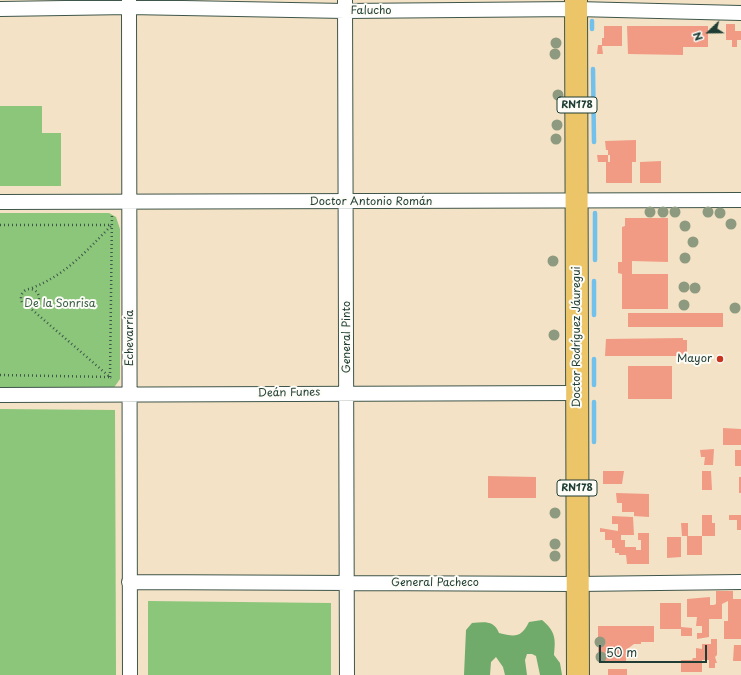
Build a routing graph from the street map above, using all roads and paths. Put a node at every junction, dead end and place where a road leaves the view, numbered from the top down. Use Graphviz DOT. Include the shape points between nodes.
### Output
graph roads {
  1 [pos="129,4"];
  2 [pos="576,4"];
  3 [pos="345,5"];
  4 [pos="0,8"];
  5 [pos="741,13"];
  6 [pos="741,200"];
  7 [pos="0,202"];
  8 [pos="130,202"];
  9 [pos="346,202"];
  10 [pos="578,202"];
  11 [pos="0,225"];
  12 [pos="111,225"];
  13 [pos="32,288"];
  14 [pos="29,307"];
  15 [pos="0,375"];
  16 [pos="110,377"];
  17 [pos="347,393"];
  18 [pos="577,393"];
  19 [pos="0,395"];
  20 [pos="130,396"];
  21 [pos="129,582"];
  22 [pos="741,582"];
  23 [pos="348,583"];
  24 [pos="577,584"];
  25 [pos="130,675"];
  26 [pos="347,675"];
  27 [pos="578,675"];
  1 -- 3 [label="street, Falucho"];
  1 -- 4 [label="street, Falucho"];
  1 -- 8 [label="street, Echevarría"];
  2 -- 3 [label="street, Falucho"];
  2 -- 5 [label="street, Falucho"];
  2 -- 10 [label="main road, Doctor Rodríguez Jáuregui / RN178"];
  3 -- 9 [label="street, General Pinto"];
  6 -- 10 [label="street, Doctor Antonio Román"];
  7 -- 8 [label="street, Doctor Antonio Román"];
  8 -- 9 [label="street, Doctor Antonio Román"];
  8 -- 20 [label="street, Echevarría"];
  9 -- 10 [label="street, Doctor Antonio Román"];
  9 -- 17 [label="street, General Pinto"];
  10 -- 18 [label="main road, Doctor Rodríguez Jáuregui / RN178"];
  11 -- 12 [label="path"];
  12 -- 13 [label="path" via="62,273"];
  12 -- 16 [label="path"];
  13 -- 14 [label="path" via="39,298 38,304"];
  13 -- 14 [label="path" via="23,291 21,297 22,303"];
  14 -- 16 [label="path"];
  15 -- 16 [label="path"];
  17 -- 18 [label="street, Deán Funes"];
  17 -- 20 [label="street, Deán Funes"];
  17 -- 23 [label="street, General Pinto"];
  18 -- 24 [label="main road, Doctor Rodríguez Jáuregui / RN178"];
  19 -- 20 [label="street, Deán Funes"];
  20 -- 21 [label="street, Echevarría"];
  21 -- 23 [label="street, General Pacheco"];
  21 -- 25 [label="street, Echevarría"];
  22 -- 24 [label="street, General Pacheco"];
  23 -- 24 [label="street, General Pacheco"];
  23 -- 26 [label="street, General Pinto"];
  24 -- 27 [label="main road, Doctor Rodríguez Jáuregui / RN178"];
}
